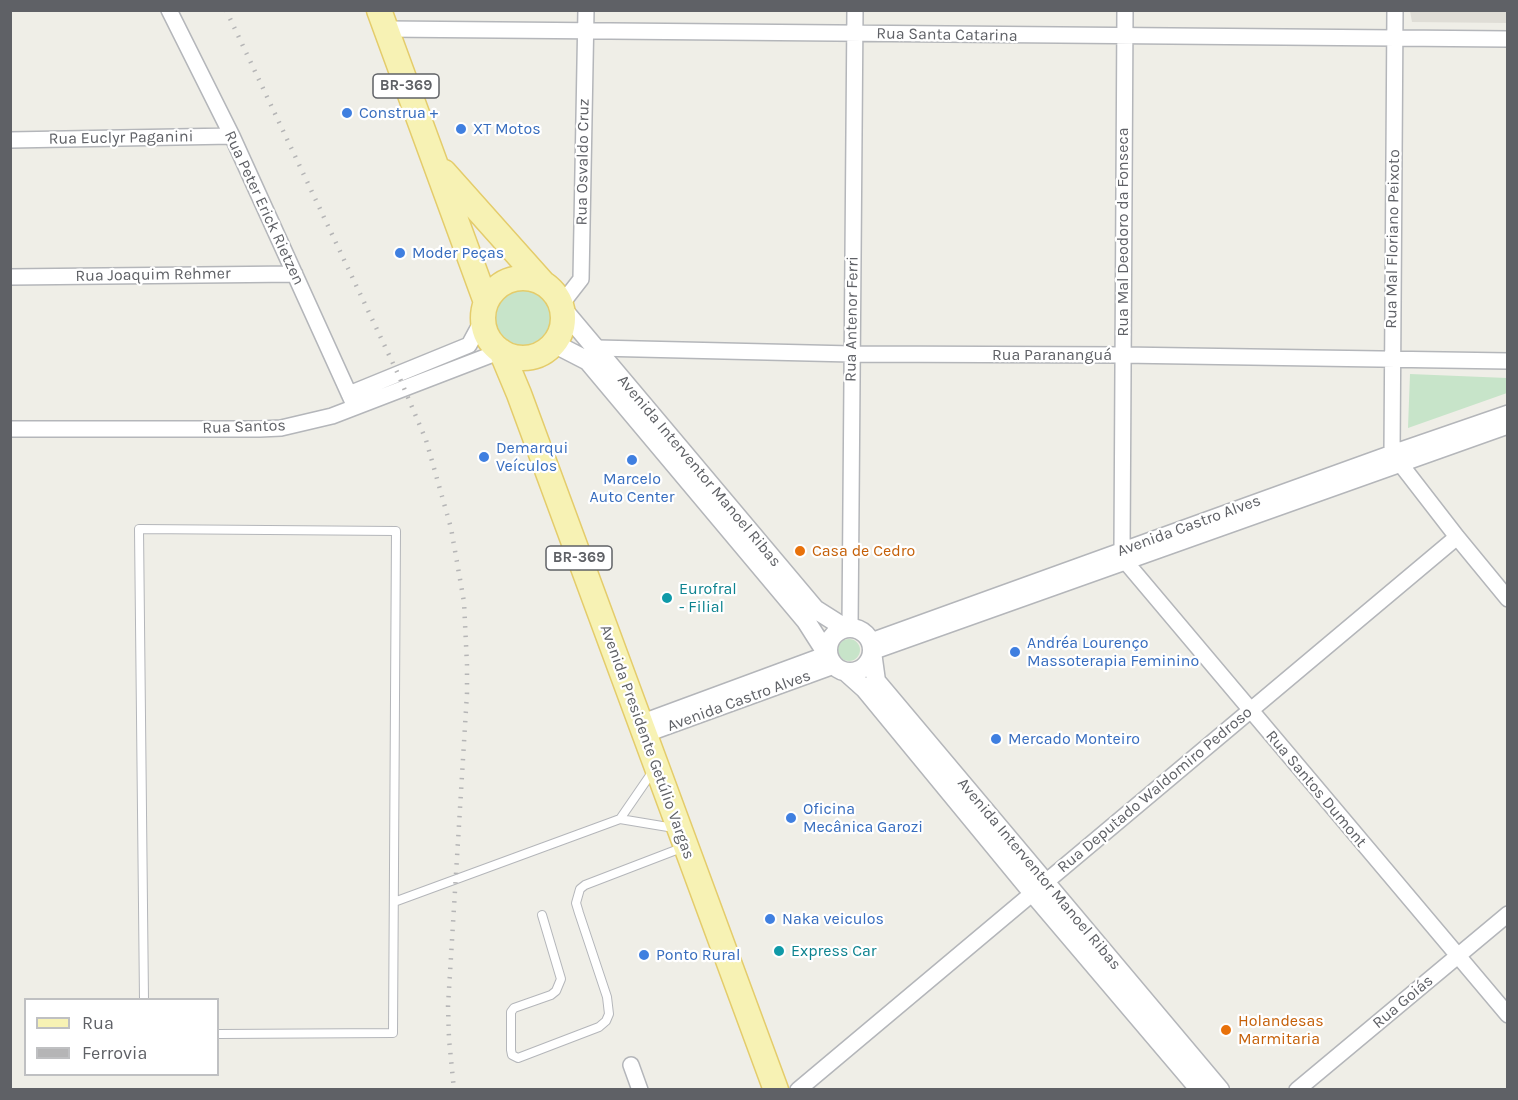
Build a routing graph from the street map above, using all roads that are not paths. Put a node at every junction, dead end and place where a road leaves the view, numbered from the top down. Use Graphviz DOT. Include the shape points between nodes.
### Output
graph roads {
  1 [pos="169,10"];
  2 [pos="586,10"];
  3 [pos="855,10"];
  4 [pos="1125,10"];
  5 [pos="1395,10"];
  6 [pos="382,20"];
  7 [pos="586,31"];
  8 [pos="855,34"];
  9 [pos="1125,37"];
  10 [pos="1395,38"];
  11 [pos="1508,39"];
  12 [pos="232,136"];
  13 [pos="10,140"];
  14 [pos="434,161"];
  15 [pos="295,274"];
  16 [pos="10,277"];
  17 [pos="543,283"];
  18 [pos="560,306"];
  19 [pos="484,311"];
  20 [pos="546,348"];
  21 [pos="597,348"];
  22 [pos="501,351"];
  23 [pos="852,354"];
  24 [pos="1122,355"];
  25 [pos="1392,358"];
  26 [pos="1508,361"];
  27 [pos="519,394"];
  28 [pos="352,400"];
  29 [pos="1508,413"];
  30 [pos="1508,426"];
  31 [pos="10,429"];
  32 [pos="1396,458"];
  33 [pos="742,534"];
  34 [pos="1456,537"];
  35 [pos="1124,556"];
  36 [pos="1508,599"];
  37 [pos="848,627"];
  38 [pos="871,647"];
  39 [pos="836,664"];
  40 [pos="1250,710"];
  41 [pos="642,729"];
  42 [pos="656,767"];
  43 [pos="620,819"];
  44 [pos="682,837"];
  45 [pos="1038,887"];
  46 [pos="394,902"];
  47 [pos="1508,914"];
  48 [pos="542,915"];
  49 [pos="1457,956"];
  50 [pos="144,998"];
  51 [pos="1508,1016"];
  52 [pos="219,1034"];
  53 [pos="631,1065"];
  54 [pos="640,1089"];
  55 [pos="776,1089"];
  56 [pos="798,1089"];
  57 [pos="1200,1089"];
  58 [pos="1220,1089"];
  59 [pos="1297,1089"];
  1 -- 12 [label="street, Rua Peter Erick Rietzen"];
  2 -- 7 [label="street, Rua Osvaldo Cruz"];
  3 -- 8 [label="street, Rua Antenor Ferri"];
  4 -- 9 [label="street, Rua Mal Deodoro da Fonseca"];
  5 -- 10 [label="street, Rua Mal Floriano Peixoto"];
  6 -- 7 [label="street, Rua Santa Catarina"];
  6 -- 14 [label="main road, BR-369"];
  7 -- 8 [label="street, Rua Santa Catarina"];
  7 -- 18 [label="street, Rua Osvaldo Cruz" via="581,279"];
  8 -- 9 [label="street, Rua Santa Catarina"];
  8 -- 23 [label="street, Rua Antenor Ferri"];
  9 -- 10 [label="street, Rua Santa Catarina"];
  9 -- 24 [label="street, Rua Mal Deodoro da Fonseca"];
  10 -- 11 [label="street, Rua Santa Catarina"];
  10 -- 25 [label="street, Rua Mal Floriano Peixoto"];
  12 -- 13 [label="street, Rua Euclyr Paganini"];
  12 -- 15 [label="street, Rua Peter Erick Rietzen"];
  14 -- 17 [label="main road, BR-369"];
  14 -- 19 [label="main road, BR-369"];
  15 -- 16 [label="street, Rua Joaquim Rehmer"];
  15 -- 28 [label="street, Rua Peter Erick Rietzen"];
  17 -- 18 [label="main road, BR-369"];
  17 -- 19 [label="main road" via="526,278 510,280 495,289"];
  18 -- 20 [label="main road" via="561,329"];
  18 -- 21 [label="street, Avenida Interventor Manoel Ribas"];
  19 -- 22 [label="main road, BR-369" via="486,334"];
  19 -- 28 [label="street" via="469,345"];
  20 -- 22 [label="main road" via="526,357"];
  20 -- 27 [label="main road"];
  20 -- 33 [label="street, Avenida Interventor Manoel Ribas" via="588,362"];
  21 -- 23 [label="street, Rua Parananguá"];
  21 -- 33 [label="street, Avenida Interventor Manoel Ribas"];
  22 -- 27 [label="main road, Avenida Presidente Getúlio Vargas / BR-369"];
  22 -- 28 [label="street, Rua Santos"];
  23 -- 24 [label="street, Rua Parananguá"];
  23 -- 37 [label="street, Rua Antenor Ferri"];
  24 -- 25 [label="street, Rua Parananguá"];
  24 -- 35 [label="street, Rua Mal Deodoro da Fonseca"];
  25 -- 26 [label="street, Rua Parananguá"];
  25 -- 32 [label="street, Rua Mal Floriano Peixoto"];
  27 -- 41 [label="main road, Avenida Presidente Getúlio Vargas / BR-369"];
  28 -- 31 [label="street, Rua Santos" via="311,422 260,429"];
  29 -- 32 [label="street, Avenida Castro Alves"];
  30 -- 32 [label="street, Avenida Castro Alves"];
  32 -- 34 [label="street"];
  32 -- 35 [label="street, Avenida Castro Alves"];
  33 -- 37 [label="street, Avenida Interventor Manoel Ribas" via="814,609"];
  33 -- 39 [label="street, Avenida Interventor Manoel Ribas"];
  34 -- 36 [label="street"];
  34 -- 40 [label="street, Rua Deputado Waldomiro Pedroso"];
  35 -- 38 [label="street, Avenida Castro Alves"];
  35 -- 40 [label="street, Rua Santos Dumont"];
  37 -- 38 [label="street" via="862,631"];
  37 -- 39 [label="street" via="837,631 828,645"];
  38 -- 39 [label="street" via="869,661 855,672"];
  38 -- 45 [label="street, Avenida Interventor Manoel Ribas" via="876,681"];
  39 -- 41 [label="street, Avenida Castro Alves"];
  39 -- 45 [label="street, Avenida Interventor Manoel Ribas" via="865,689"];
  40 -- 45 [label="street, Rua Deputado Waldomiro Pedroso"];
  40 -- 49 [label="street, Rua Santos Dumont"];
  41 -- 42 [label="main road, Avenida Presidente Getúlio Vargas / BR-369"];
  42 -- 43 [label="lane"];
  42 -- 44 [label="main road, Avenida Presidente Getúlio Vargas / BR-369"];
  43 -- 44 [label="lane"];
  43 -- 46 [label="lane"];
  44 -- 48 [label="lane" via="580,889 576,903 609,1006 606,1022 518,1058 511,1050 511,1012 551,995 561,979"];
  44 -- 55 [label="main road, Avenida Presidente Getúlio Vargas / BR-369"];
  45 -- 56 [label="street, Rua Deputado Waldomiro Pedroso"];
  45 -- 57 [label="street, Avenida Interventor Manoel Ribas"];
  45 -- 58 [label="street, Avenida Interventor Manoel Ribas"];
  46 -- 50 [label="lane" via="396,531 139,529"];
  46 -- 52 [label="lane" via="393,1033"];
  47 -- 49 [label="street, Rua Goiás"];
  49 -- 51 [label="street, Rua Santos Dumont"];
  49 -- 59 [label="street, Rua Goiás"];
  53 -- 54 [label="street"];
}
